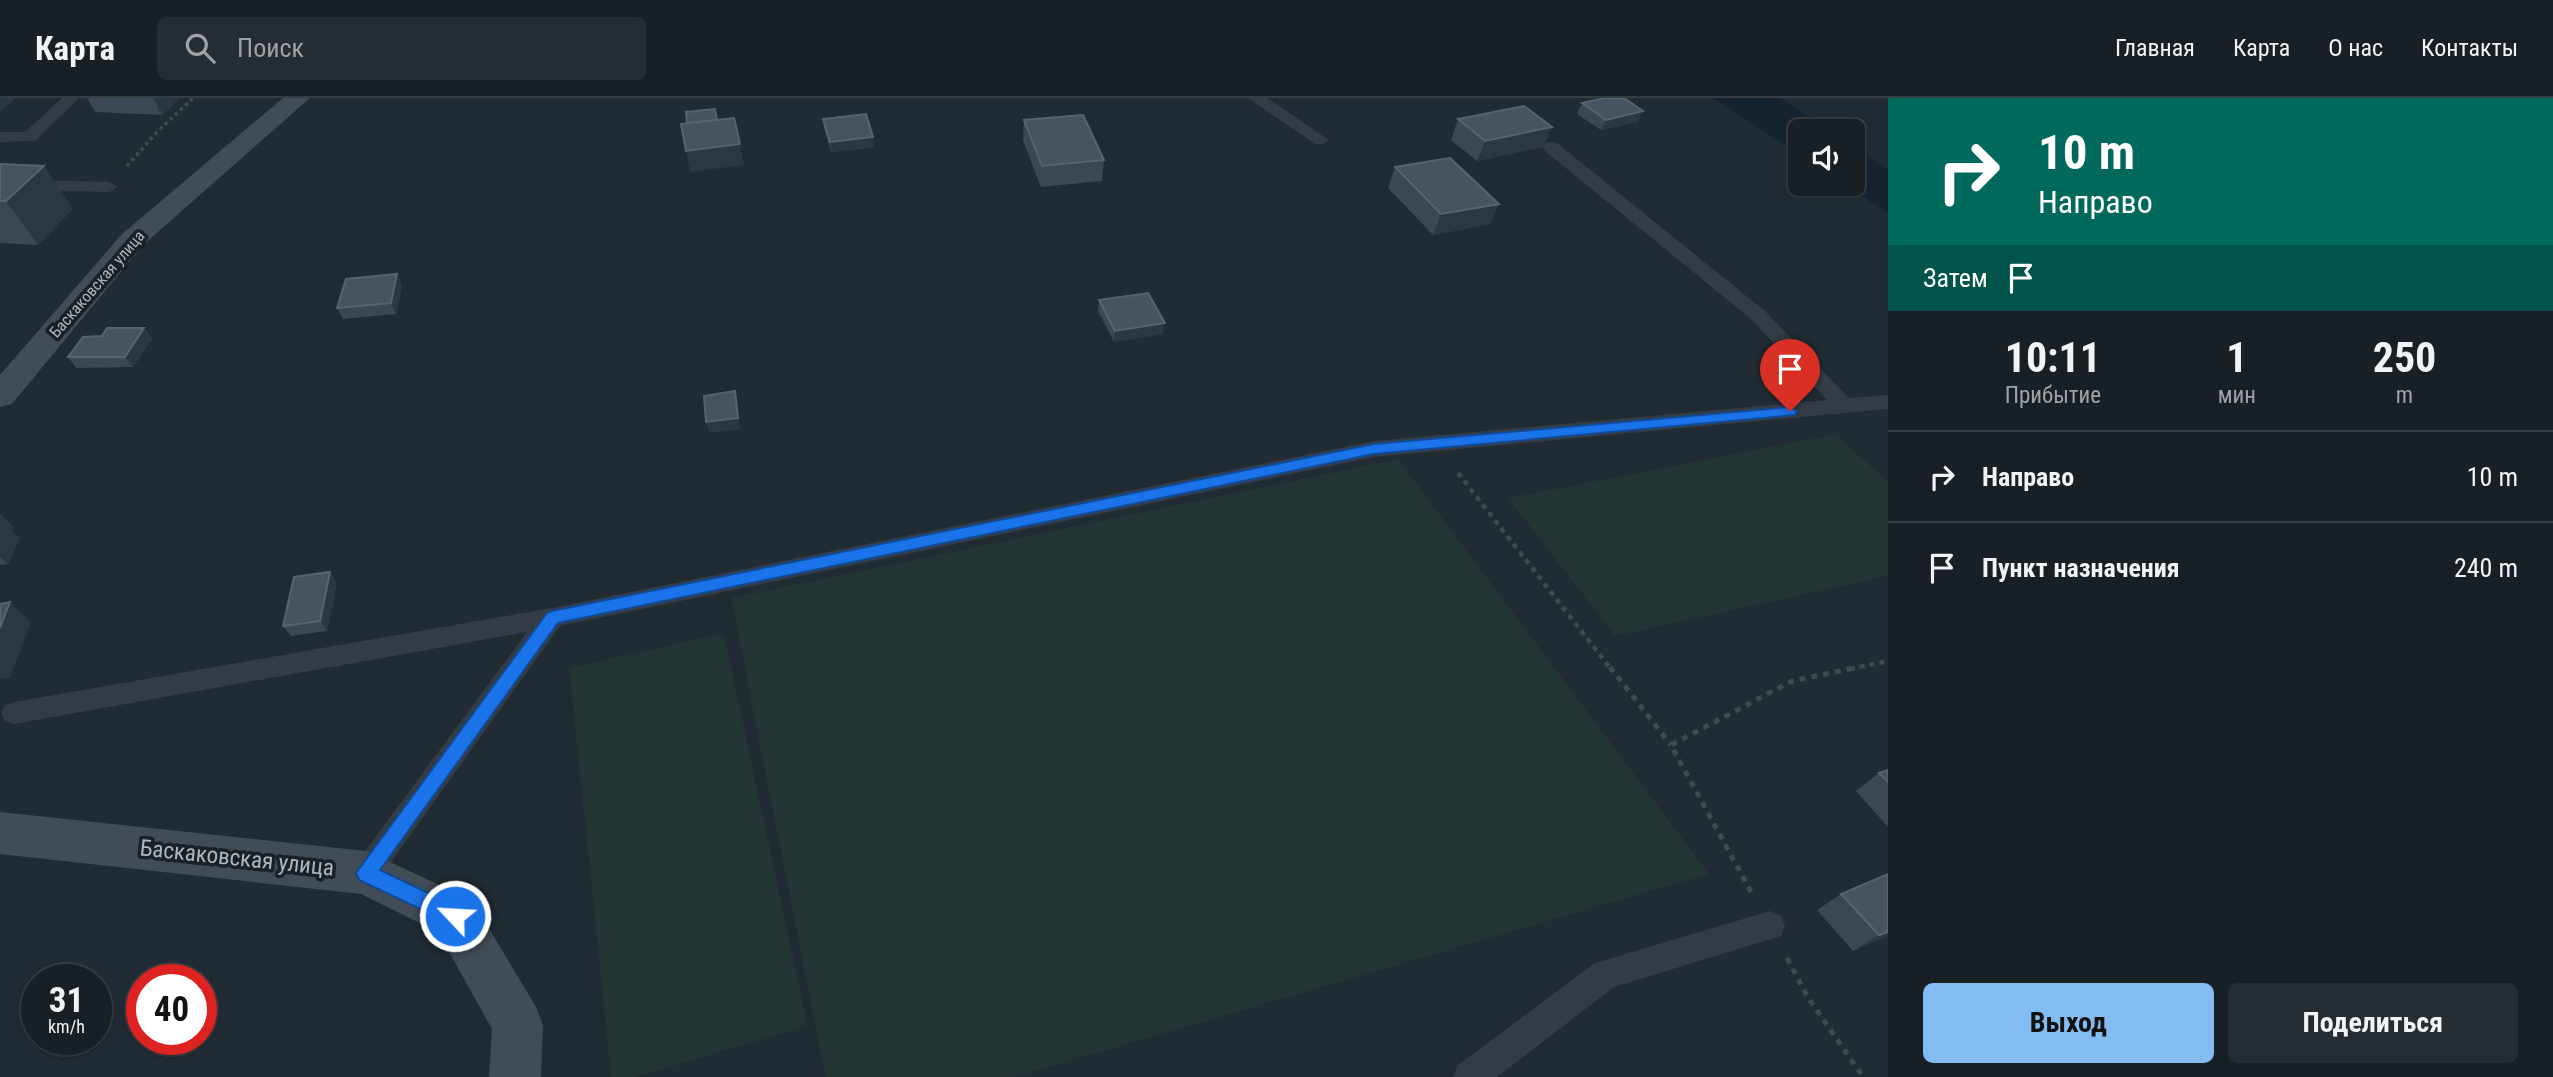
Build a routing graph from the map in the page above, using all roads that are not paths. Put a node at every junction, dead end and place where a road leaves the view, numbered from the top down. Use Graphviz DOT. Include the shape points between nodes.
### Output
graph roads {
  1 [pos="71,98"];
  2 [pos="298,98"];
  3 [pos="1256,98"];
  4 [pos="0,136"];
  5 [pos="1321,140"];
  6 [pos="1551,147"];
  7 [pos="0,184"];
  8 [pos="108,187"];
  9 [pos="0,396"];
  10 [pos="1888,402"];
  11 [pos="1844,406"];
  12 [pos="552,618"];
  13 [pos="14,713"];
  14 [pos="0,833"];
  15 [pos="366,873"];
  16 [pos="1770,926"];
  17 [pos="515,1077"];
  18 [pos="1470,1077"];
  1 -- 4 [label="lane" via="29,137"];
  2 -- 9 [label="street, Баскаковская улица" via="132,240"];
  3 -- 5 [label="lane"];
  6 -- 11 [label="lane" via="1758,316"];
  7 -- 8 [label="lane"];
  10 -- 11 [label="lane"];
  11 -- 12 [label="lane" via="1374,449"];
  12 -- 13 [label="lane"];
  12 -- 15 [label="lane"];
  14 -- 15 [label="street, Баскаковская улица"];
  15 -- 17 [label="street, Баскаковская улица" via="455,916 518,1026"];
  16 -- 18 [label="lane" via="1606,974"];
}
